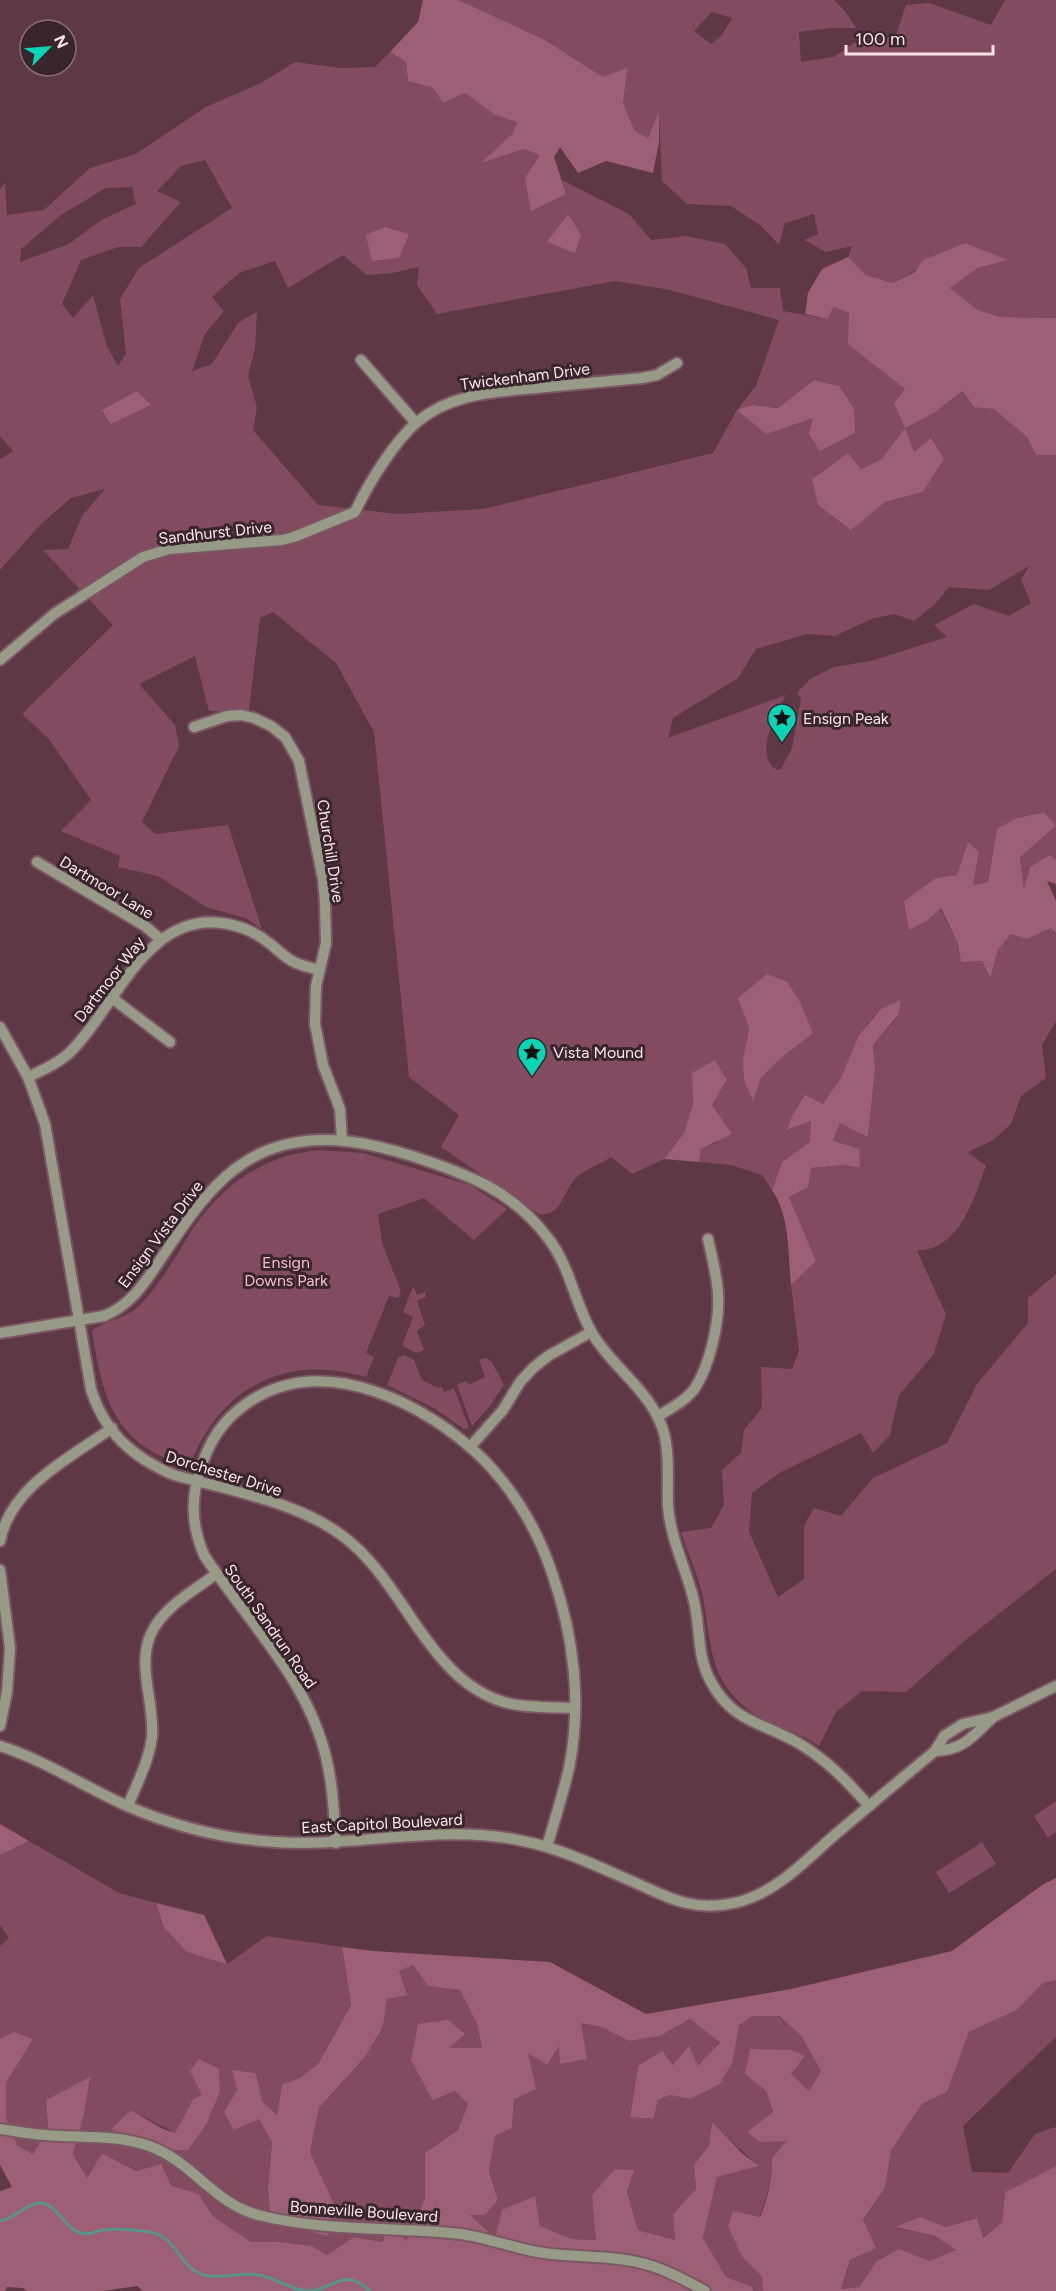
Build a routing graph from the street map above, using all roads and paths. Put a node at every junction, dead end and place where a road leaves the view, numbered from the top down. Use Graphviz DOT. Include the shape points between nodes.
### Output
graph roads {
  1 [pos="361,360"];
  2 [pos="677,363"];
  3 [pos="416,423"];
  4 [pos="355,512"];
  5 [pos="0,660"];
  6 [pos="194,727"];
  7 [pos="38,862"];
  8 [pos="160,939"];
  9 [pos="320,970"];
  10 [pos="112,998"];
  11 [pos="0,1027"];
  12 [pos="170,1042"];
  13 [pos="28,1077"];
  14 [pos="342,1140"];
  15 [pos="708,1239"];
  16 [pos="79,1320"];
  17 [pos="591,1332"];
  18 [pos="0,1333"];
  19 [pos="657,1416"];
  20 [pos="112,1428"];
  21 [pos="470,1447"];
  22 [pos="196,1481"];
  23 [pos="0,1541"];
  24 [pos="0,1570"];
  25 [pos="216,1574"];
  26 [pos="1056,1686"];
  27 [pos="575,1708"];
  28 [pos="993,1717"];
  29 [pos="0,1726"];
  30 [pos="0,1746"];
  31 [pos="935,1751"];
  32 [pos="128,1806"];
  33 [pos="869,1806"];
  34 [pos="336,1844"];
  35 [pos="547,1846"];
  36 [pos="0,2129"];
  37 [pos="705,2291"];
  1 -- 3 [label="street"];
  2 -- 3 [label="street, Twickenham Drive" via="657,375 642,378 467,396 443,405"];
  3 -- 4 [label="street, Twickenham Drive" via="369,483"];
  4 -- 5 [label="street, Sandhurst Drive" via="282,540 169,549 143,557 54,614"];
  6 -- 9 [label="street, Churchill Drive" via="227,716 246,716 278,731 295,751 323,879 326,943"];
  7 -- 8 [label="street, Dartmoor Lane"];
  8 -- 9 [label="street, Dartmoor Way" via="196,924 225,924 253,932 293,962"];
  8 -- 10 [label="street, Dartmoor Way"];
  9 -- 14 [label="street, Churchill Drive" via="315,1031 340,1109"];
  10 -- 12 [label="street"];
  10 -- 13 [label="street, Dartmoor Way" via="66,1056"];
  11 -- 13 [label="street, Dorchester Drive"];
  13 -- 16 [label="street, Dorchester Drive" via="45,1124"];
  14 -- 16 [label="street, Ensign Vista Drive" via="281,1145 235,1168 191,1214 131,1300 111,1313"];
  14 -- 17 [label="street, Ensign Vista Drive" via="380,1146 459,1171 514,1202 539,1226 559,1254"];
  15 -- 19 [label="street" via="718,1305 704,1368 686,1398"];
  16 -- 18 [label="street, Ensign Vista Drive"];
  16 -- 20 [label="street, Dorchester Drive" via="94,1399 103,1420"];
  17 -- 19 [label="street, Ensign Vista Drive"];
  17 -- 21 [label="street" via="533,1368"];
  19 -- 33 [label="street, Ensign Vista Drive" via="666,1443 672,1529 693,1596 700,1651 710,1681 740,1716 796,1742 833,1766"];
  20 -- 22 [label="street, Dorchester Drive" via="116,1438 141,1459"];
  20 -- 23 [label="street" via="22,1496 10,1513"];
  21 -- 22 [label="street, South Sandrun Road" via="406,1405 358,1386 327,1380 296,1382 270,1390 242,1407 218,1431"];
  21 -- 27 [label="street, South Sandrun Road" via="511,1492 544,1552 566,1621"];
  22 -- 25 [label="street, South Sandrun Road" via="195,1527 204,1555"];
  22 -- 27 [label="street, Dorchester Drive" via="301,1512 344,1536 381,1573 446,1664 472,1687 511,1704"];
  24 -- 29 [label="street" via="10,1648"];
  25 -- 32 [label="street" via="170,1608 150,1634 145,1659 152,1738"];
  25 -- 34 [label="street, South Sandrun Road" via="278,1657 309,1708 330,1776"];
  26 -- 28 [label="street"];
  27 -- 35 [label="street, South Sandrun Road" via="569,1767"];
  28 -- 31 [label="street" via="953,1750"];
  28 -- 31 [label="street, East Capitol Boulevard" via="963,1724 944,1736"];
  30 -- 32 [label="street, East Capitol Boulevard" via="30,1756"];
  31 -- 33 [label="street, East Capitol Boulevard"];
  32 -- 34 [label="street, East Capitol Boulevard" via="234,1837"];
  33 -- 35 [label="street, East Capitol Boulevard" via="777,1884 728,1904 699,1905 673,1899"];
  34 -- 35 [label="street, East Capitol Boulevard" via="452,1833 501,1836"];
  36 -- 37 [label="street, Bonneville Boulevard" via="117,2138 153,2147 186,2168 222,2199 258,2215 324,2226 453,2233 532,2252 650,2265"];
}
